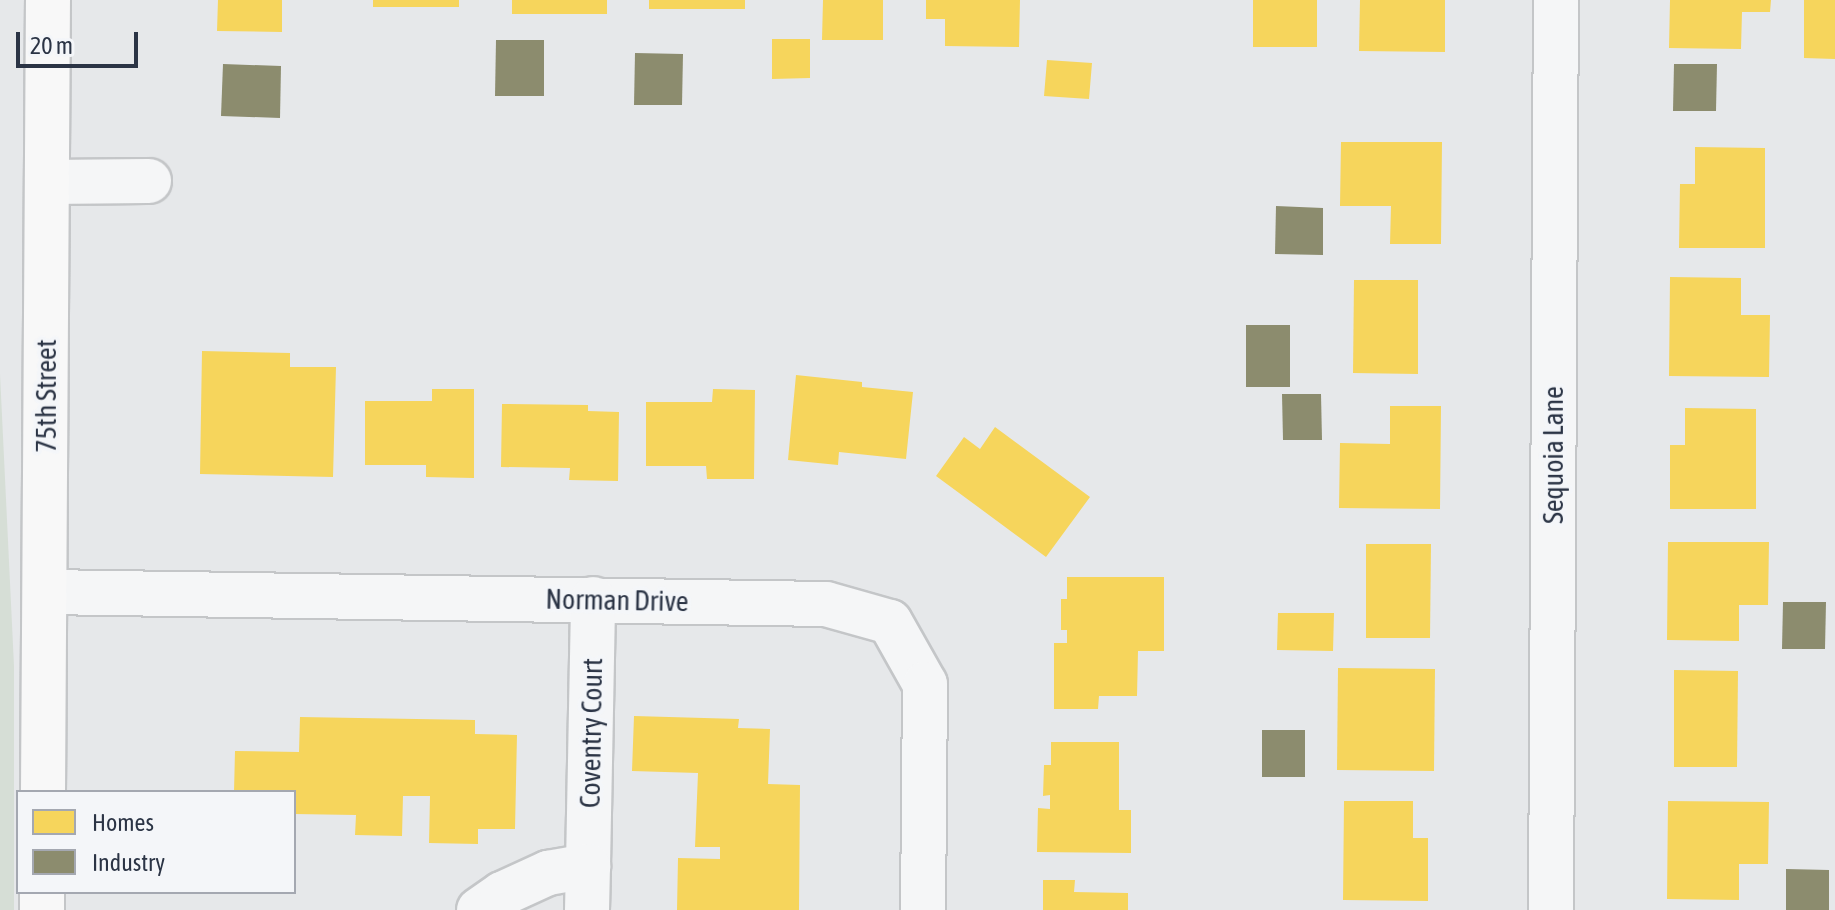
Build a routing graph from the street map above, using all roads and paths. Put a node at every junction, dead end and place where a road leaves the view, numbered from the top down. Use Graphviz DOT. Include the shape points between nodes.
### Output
graph roads {
  1 [pos="48,0"];
  2 [pos="1556,0"];
  3 [pos="149,181"];
  4 [pos="47,182"];
  5 [pos="45,592"];
  6 [pos="593,599"];
  7 [pos="43,790"];
  8 [pos="588,866"];
  9 [pos="479,910"];
  10 [pos="587,910"];
  11 [pos="923,910"];
  12 [pos="1551,910"];
  1 -- 4 [label="main road, 75th Street"];
  2 -- 12 [label="street, Sequoia Lane"];
  3 -- 4 [label="street"];
  4 -- 5 [label="main road, 75th Street"];
  5 -- 6 [label="street, Norman Drive"];
  5 -- 7 [label="main road, 75th Street"];
  6 -- 8 [label="street, Coventry Court"];
  6 -- 11 [label="street, Norman Drive" via="826,604 890,622 925,684"];
  8 -- 9 [label="street" via="548,873"];
  8 -- 10 [label="street, Coventry Court"];
}
